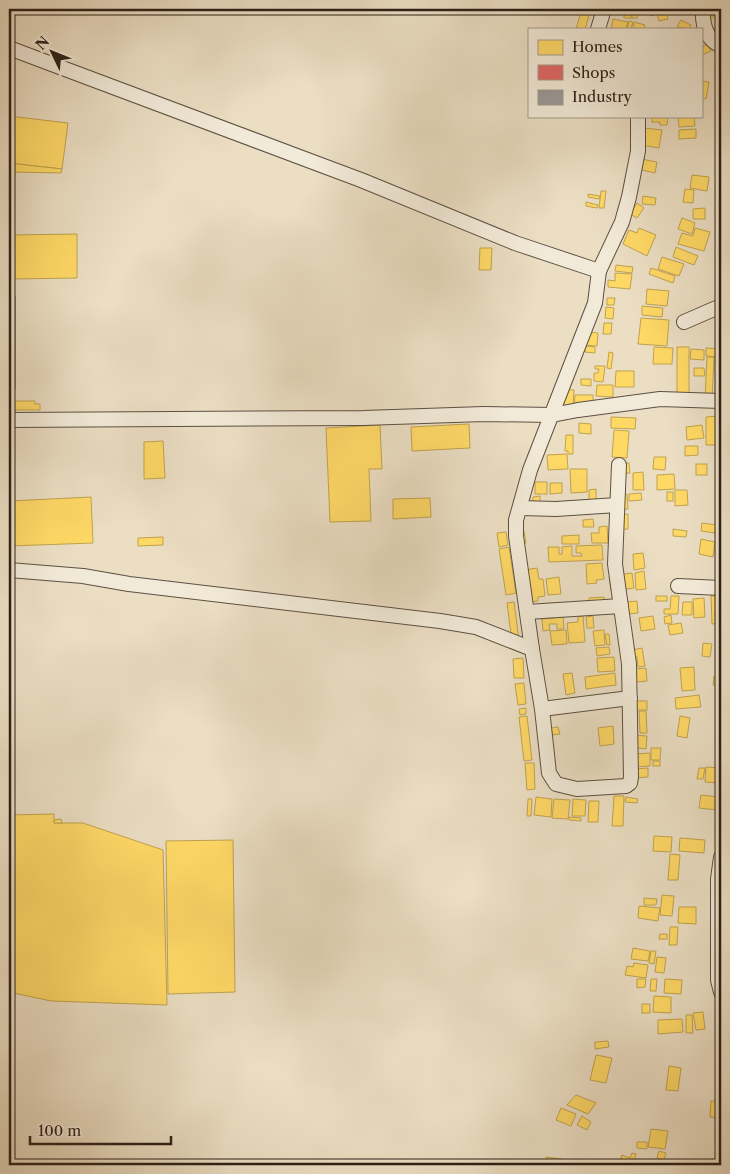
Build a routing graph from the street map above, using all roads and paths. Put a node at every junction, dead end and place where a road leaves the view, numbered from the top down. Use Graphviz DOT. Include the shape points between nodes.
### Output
graph roads {
  1 [pos="604,9"];
  2 [pos="703,9"];
  3 [pos="598,28"];
  4 [pos="721,46"];
  5 [pos="9,48"];
  6 [pos="638,118"];
  7 [pos="599,271"];
  8 [pos="721,306"];
  9 [pos="684,322"];
  10 [pos="721,401"];
  11 [pos="552,415"];
  12 [pos="9,420"];
  13 [pos="619,465"];
  14 [pos="617,505"];
  15 [pos="520,508"];
  16 [pos="9,570"];
  17 [pos="678,586"];
  18 [pos="721,588"];
  19 [pos="622,606"];
  20 [pos="527,612"];
  21 [pos="532,649"];
  22 [pos="630,698"];
  23 [pos="542,709"];
  24 [pos="721,857"];
  25 [pos="721,992"];
  1 -- 3 [label="street"];
  2 -- 4 [label="street" via="702,23 712,41"];
  5 -- 7 [label="street" via="361,180 515,243"];
  6 -- 7 [label="street" via="638,151 629,197 622,222"];
  7 -- 11 [label="street" via="595,303"];
  8 -- 9 [label="street"];
  10 -- 11 [label="street" via="647,400"];
  11 -- 12 [label="street"];
  11 -- 15 [label="street" via="530,470"];
  13 -- 14 [label="street"];
  14 -- 15 [label="street"];
  14 -- 19 [label="street" via="615,564"];
  15 -- 20 [label="street" via="516,536"];
  16 -- 21 [label="street" via="83,576 440,621 476,627"];
  17 -- 18 [label="street"];
  19 -- 20 [label="street"];
  19 -- 22 [label="street"];
  20 -- 21 [label="street"];
  21 -- 23 [label="street"];
  22 -- 23 [label="street"];
  22 -- 23 [label="street" via="631,777 626,786 577,789 556,784 549,773"];
  24 -- 25 [label="street" via="718,980"];
}
